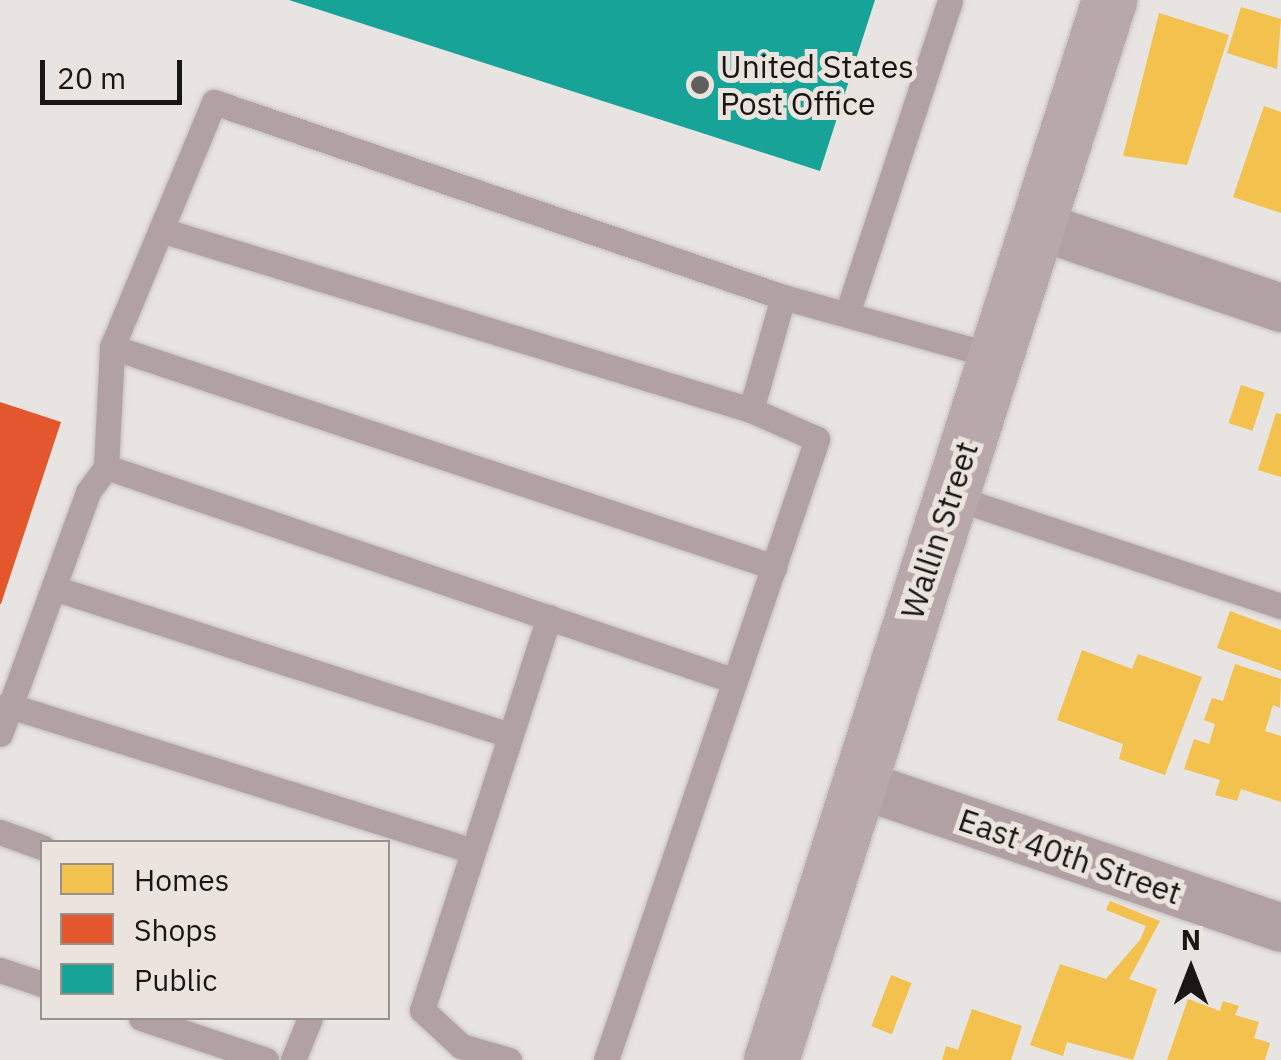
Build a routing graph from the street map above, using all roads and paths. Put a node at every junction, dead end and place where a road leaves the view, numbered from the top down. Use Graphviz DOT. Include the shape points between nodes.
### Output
graph roads {
  1 [pos="950,0"];
  2 [pos="1110,0"];
  3 [pos="1036,225"];
  4 [pos="161,230"];
  5 [pos="783,296"];
  6 [pos="1281,308"];
  7 [pos="847,314"];
  8 [pos="112,347"];
  9 [pos="994,356"];
  10 [pos="752,410"];
  11 [pos="106,467"];
  12 [pos="950,496"];
  13 [pos="774,567"];
  14 [pos="54,588"];
  15 [pos="1281,606"];
  16 [pos="549,617"];
  17 [pos="735,682"];
  18 [pos="7,704"];
  19 [pos="0,734"];
  20 [pos="510,735"];
  21 [pos="859,784"];
  22 [pos="0,832"];
  23 [pos="40,846"];
  24 [pos="473,851"];
  25 [pos="1281,928"];
  26 [pos="0,970"];
  27 [pos="40,983"];
  28 [pos="146,1020"];
  29 [pos="309,1020"];
  30 [pos="266,1060"];
  31 [pos="293,1060"];
  32 [pos="509,1060"];
  33 [pos="606,1060"];
  34 [pos="771,1060"];
  1 -- 7 [label="lane"];
  2 -- 3 [label="main road, Wallin Street"];
  3 -- 6 [label="street"];
  3 -- 9 [label="main road, Wallin Street"];
  4 -- 5 [label="lane" via="214,102"];
  4 -- 8 [label="lane"];
  4 -- 10 [label="lane"];
  5 -- 7 [label="lane"];
  5 -- 10 [label="lane"];
  7 -- 9 [label="lane"];
  8 -- 11 [label="lane"];
  8 -- 13 [label="lane"];
  9 -- 12 [label="main road, Wallin Street"];
  10 -- 13 [label="lane" via="817,439"];
  11 -- 14 [label="lane"];
  11 -- 16 [label="lane"];
  12 -- 15 [label="lane"];
  12 -- 21 [label="main road, Wallin Street"];
  13 -- 17 [label="lane"];
  14 -- 18 [label="lane"];
  14 -- 20 [label="lane"];
  16 -- 17 [label="lane"];
  16 -- 20 [label="lane"];
  17 -- 33 [label="lane"];
  18 -- 19 [label="lane"];
  18 -- 24 [label="lane"];
  20 -- 24 [label="lane"];
  21 -- 25 [label="street, East 40th Street"];
  21 -- 34 [label="main road, Wallin Street"];
  22 -- 23 [label="lane"];
  24 -- 32 [label="lane" via="422,1010 461,1046"];
  26 -- 27 [label="lane"];
  28 -- 30 [label="lane"];
  29 -- 31 [label="lane"];
}
